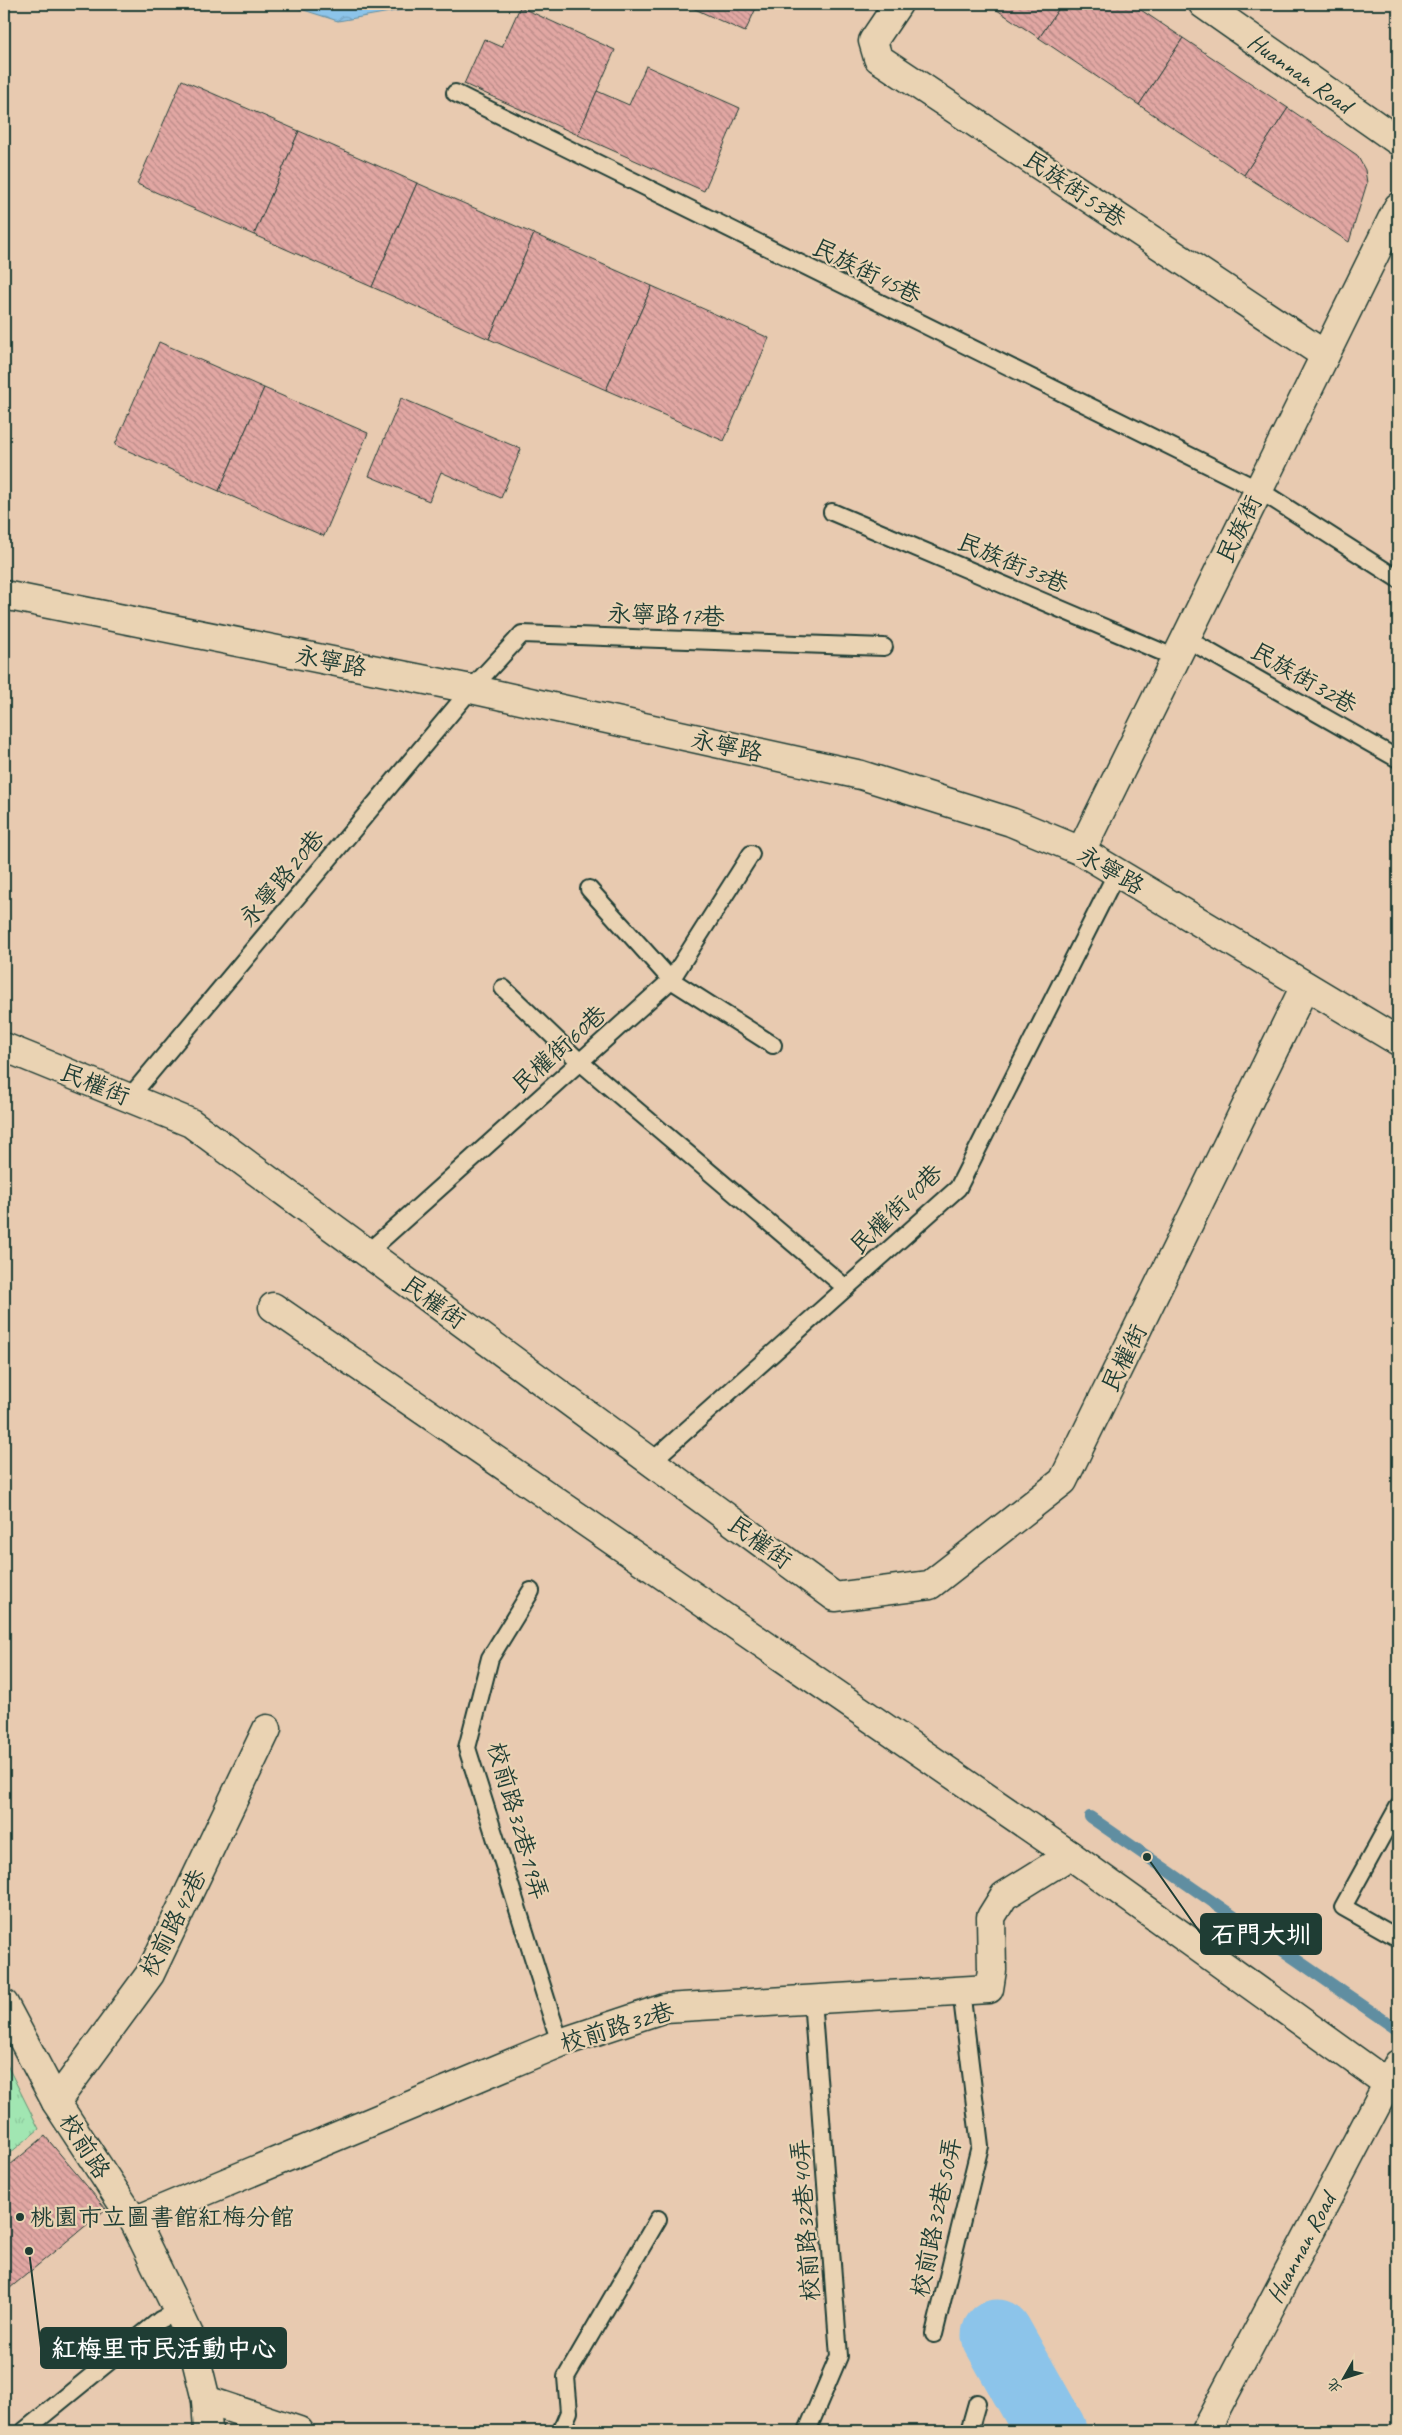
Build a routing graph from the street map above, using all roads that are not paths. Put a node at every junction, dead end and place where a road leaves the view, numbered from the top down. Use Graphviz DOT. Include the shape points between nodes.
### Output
graph roads {
  1 [pos="898,4"];
  2 [pos="1202,4"];
  3 [pos="455,93"];
  4 [pos="1398,141"];
  5 [pos="1398,207"];
  6 [pos="1325,356"];
  7 [pos="1258,490"];
  8 [pos="832,512"];
  9 [pos="1398,580"];
  10 [pos="4,595"];
  11 [pos="884,647"];
  12 [pos="1181,648"];
  13 [pos="471,689"];
  14 [pos="1398,760"];
  15 [pos="1081,851"];
  16 [pos="751,854"];
  17 [pos="1117,872"];
  18 [pos="589,889"];
  19 [pos="671,980"];
  20 [pos="1305,986"];
  21 [pos="503,988"];
  22 [pos="1398,1041"];
  23 [pos="773,1045"];
  24 [pos="4,1047"];
  25 [pos="580,1062"];
  26 [pos="129,1098"];
  27 [pos="367,1253"];
  28 [pos="846,1288"];
  29 [pos="273,1307"];
  30 [pos="651,1462"];
  31 [pos="531,1591"];
  32 [pos="267,1729"];
  33 [pos="1398,1807"];
  34 [pos="1070,1855"];
  35 [pos="1398,1938"];
  36 [pos="961,1990"];
  37 [pos="812,1999"];
  38 [pos="4,2004"];
  39 [pos="560,2042"];
  40 [pos="1395,2080"];
  41 [pos="56,2102"];
  42 [pos="658,2219"];
  43 [pos="134,2221"];
  44 [pos="178,2311"];
  45 [pos="934,2334"];
  46 [pos="206,2400"];
  47 [pos="977,2403"];
  48 [pos="24,2431"];
  49 [pos="208,2431"];
  50 [pos="299,2431"];
  51 [pos="561,2431"];
  52 [pos="807,2431"];
  53 [pos="969,2431"];
  54 [pos="1205,2431"];
  1 -- 6 [label="street, 民族街53巷" via="873,42 878,58"];
  2 -- 4 [label="street, Huannan Road"];
  3 -- 7 [label="lane, 民族街45巷"];
  5 -- 6 [label="street, 民族街"];
  6 -- 7 [label="street, 民族街"];
  7 -- 9 [label="lane, 民族街45巷"];
  7 -- 12 [label="street, 民族街"];
  8 -- 12 [label="lane, 民族街33巷"];
  10 -- 13 [label="street, 永寧路"];
  11 -- 13 [label="lane, 永寧路17巷" via="522,634"];
  12 -- 14 [label="lane, 民族街32巷"];
  12 -- 15 [label="street, 民族街"];
  13 -- 15 [label="street, 永寧路" via="861,775 1011,822"];
  13 -- 26 [label="lane, 永寧路20巷"];
  15 -- 17 [label="street, 永寧路"];
  16 -- 19 [label="lane, 民權街60巷"];
  17 -- 20 [label="street, 永寧路"];
  17 -- 28 [label="lane, 民權街40巷" via="958,1188"];
  18 -- 19 [label="lane"];
  19 -- 23 [label="lane"];
  19 -- 25 [label="lane, 民權街60巷"];
  20 -- 22 [label="street, 永寧路"];
  20 -- 30 [label="street, 民權街" via="1063,1481 930,1585 835,1597"];
  21 -- 25 [label="lane"];
  24 -- 26 [label="street, 民權街"];
  25 -- 27 [label="lane, 民權街60巷"];
  25 -- 28 [label="lane"];
  26 -- 27 [label="street, 民權街" via="192,1123"];
  27 -- 30 [label="street, 民權街"];
  28 -- 30 [label="lane, 民權街40巷"];
  29 -- 34 [label="street"];
  31 -- 39 [label="lane, 校前路32巷19弄" via="490,1658 467,1748"];
  32 -- 41 [label="street, 校前路42巷" via="150,1974"];
  33 -- 35 [label="lane" via="1343,1907"];
  34 -- 36 [label="street, 校前路32巷" via="1004,1896 991,1917 989,1990"];
  34 -- 40 [label="street"];
  36 -- 37 [label="street, 校前路32巷"];
  36 -- 45 [label="lane, 校前路32巷50弄" via="980,2146"];
  37 -- 39 [label="street, 校前路32巷" via="665,2008"];
  37 -- 52 [label="lane, 校前路32巷40弄" via="839,2356"];
  38 -- 41 [label="street, 校前路"];
  39 -- 43 [label="street, 校前路32巷"];
  40 -- 54 [label="street, Huannan Road"];
  41 -- 43 [label="street, 校前路"];
  42 -- 51 [label="lane" via="566,2377 569,2412"];
  43 -- 44 [label="street, 校前路"];
  44 -- 46 [label="street, 校前路" via="191,2339"];
  44 -- 48 [label="lane" via="160,2320"];
  46 -- 49 [label="street, 校前路"];
  46 -- 50 [label="street"];
  47 -- 53 [label="lane"];
}
